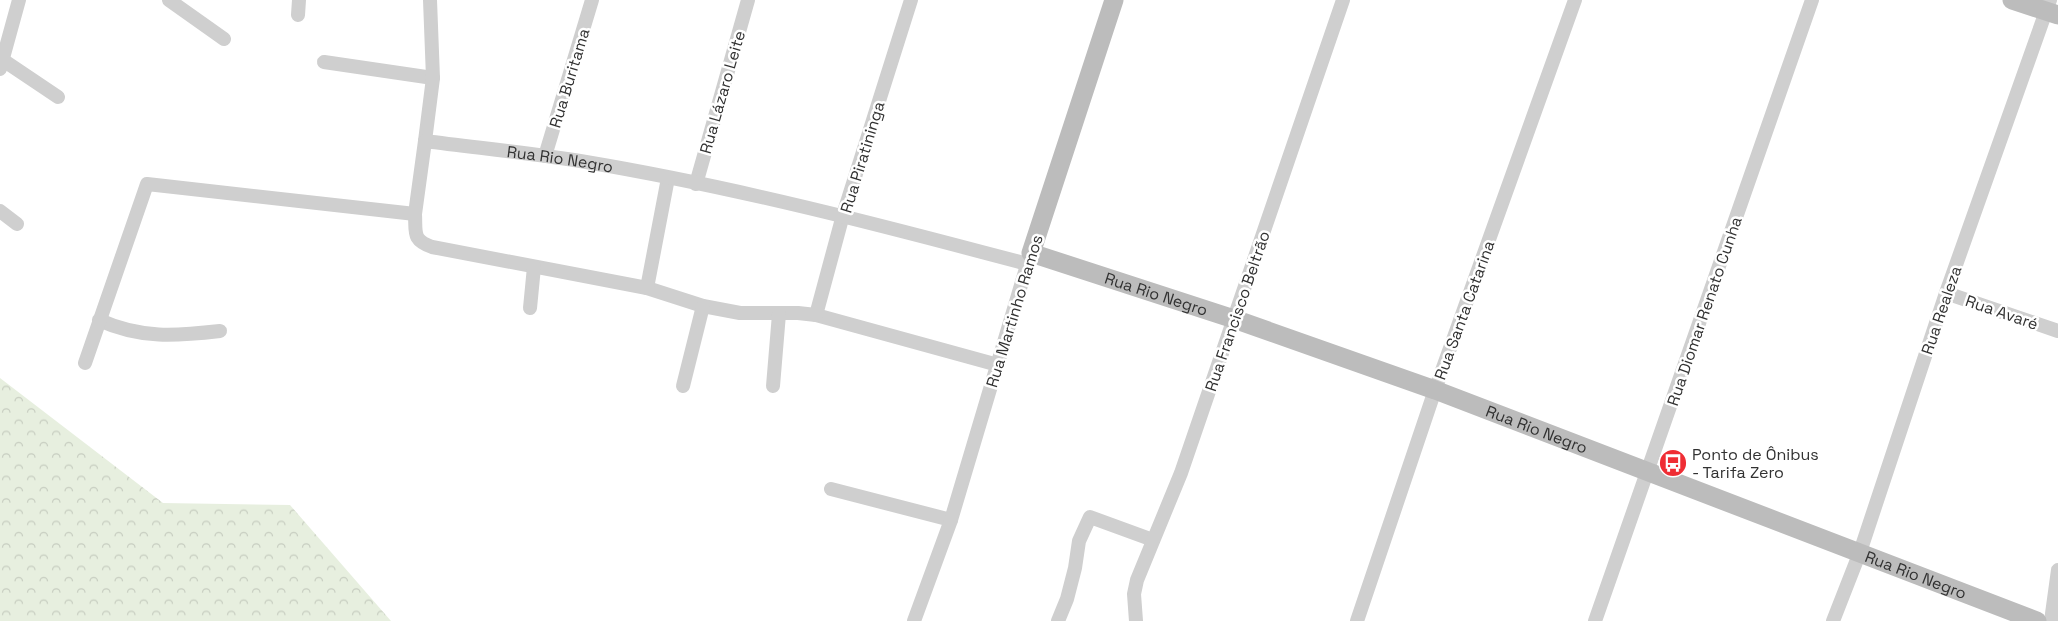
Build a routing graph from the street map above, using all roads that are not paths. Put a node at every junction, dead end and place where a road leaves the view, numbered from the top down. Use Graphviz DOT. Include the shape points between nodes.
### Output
graph roads {
  1 [pos="18,0"];
  2 [pos="169,0"];
  3 [pos="299,0"];
  4 [pos="430,0"];
  5 [pos="592,0"];
  6 [pos="748,0"];
  7 [pos="912,0"];
  8 [pos="1114,0"];
  9 [pos="1343,0"];
  10 [pos="1575,0"];
  11 [pos="1812,0"];
  12 [pos="2012,0"];
  13 [pos="2051,9"];
  14 [pos="298,15"];
  15 [pos="224,39"];
  16 [pos="324,62"];
  17 [pos="2,64"];
  18 [pos="433,78"];
  19 [pos="58,97"];
  20 [pos="424,141"];
  21 [pos="545,156"];
  22 [pos="668,178"];
  23 [pos="696,184"];
  24 [pos="0,211"];
  25 [pos="415,214"];
  26 [pos="843,215"];
  27 [pos="17,224"];
  28 [pos="1029,258"];
  29 [pos="534,267"];
  30 [pos="647,288"];
  31 [pos="1946,293"];
  32 [pos="703,306"];
  33 [pos="530,308"];
  34 [pos="779,314"];
  35 [pos="816,315"];
  36 [pos="99,320"];
  37 [pos="1234,320"];
  38 [pos="2058,329"];
  39 [pos="220,331"];
  40 [pos="85,363"];
  41 [pos="998,365"];
  42 [pos="683,386"];
  43 [pos="773,386"];
  44 [pos="1435,390"];
  45 [pos="1648,471"];
  46 [pos="831,489"];
  47 [pos="951,520"];
  48 [pos="1153,540"];
  49 [pos="1860,552"];
  50 [pos="2058,570"];
  51 [pos="914,621"];
  52 [pos="1058,621"];
  53 [pos="1136,621"];
  54 [pos="1357,621"];
  55 [pos="1595,621"];
  56 [pos="1833,621"];
  57 [pos="2037,621"];
  58 [pos="2051,621"];
  1 -- 17 [label="street"];
  2 -- 15 [label="street"];
  3 -- 14 [label="street"];
  4 -- 18 [label="street"];
  5 -- 21 [label="street, Rua Buritama"];
  6 -- 23 [label="street, Rua Lázaro Leite"];
  7 -- 26 [label="street, Rua Piratininga"];
  8 -- 28 [label="street, Rua Martinho Ramos"];
  9 -- 37 [label="street, Rua Francisco Beltrão"];
  10 -- 44 [label="street, Rua Santa Catarina"];
  11 -- 45 [label="street, Rua Diomar Renato Cunha"];
  12 -- 13 [label="street"];
  13 -- 31 [label="street, Rua Realeza"];
  16 -- 18 [label="street"];
  17 -- 19 [label="street"];
  18 -- 20 [label="street"];
  20 -- 21 [label="street, Rua Rio Negro"];
  20 -- 25 [label="street"];
  21 -- 22 [label="street, Rua Rio Negro"];
  22 -- 23 [label="street, Rua Rio Negro"];
  22 -- 30 [label="street"];
  23 -- 26 [label="street, Rua Rio Negro"];
  24 -- 27 [label="street"];
  25 -- 29 [label="street" via="416,236 420,243"];
  25 -- 36 [label="street" via="147,184"];
  26 -- 28 [label="street, Rua Rio Negro"];
  26 -- 35 [label="street, Rua Piratininga"];
  28 -- 37 [label="street, Rua Rio Negro"];
  28 -- 41 [label="street, Rua Martinho Ramos"];
  29 -- 30 [label="street"];
  29 -- 33 [label="street"];
  30 -- 32 [label="street"];
  31 -- 38 [label="street, Rua Avaré"];
  31 -- 49 [label="street, Rua Realeza"];
  32 -- 34 [label="street" via="740,313"];
  32 -- 42 [label="street"];
  34 -- 35 [label="street"];
  34 -- 43 [label="street"];
  35 -- 41 [label="street"];
  36 -- 39 [label="street" via="147,335"];
  36 -- 40 [label="street"];
  37 -- 44 [label="street, Rua Rio Negro"];
  37 -- 48 [label="street, Rua Francisco Beltrão" via="1181,473"];
  41 -- 47 [label="street, Rua Martinho Ramos"];
  44 -- 45 [label="street, Rua Rio Negro"];
  44 -- 54 [label="street, Rua Santa Catarina"];
  45 -- 49 [label="street, Rua Rio Negro"];
  45 -- 55 [label="street, Rua Diomar Renato Cunha"];
  46 -- 47 [label="street"];
  47 -- 51 [label="street, Rua Martinho Ramos"];
  48 -- 52 [label="street" via="1090,517 1078,541 1067,599"];
  48 -- 53 [label="street, Rua Francisco Beltrão" via="1134,594"];
  49 -- 56 [label="street, Rua Realeza"];
  49 -- 57 [label="street, Rua Rio Negro"];
  50 -- 58 [label="street"];
}
